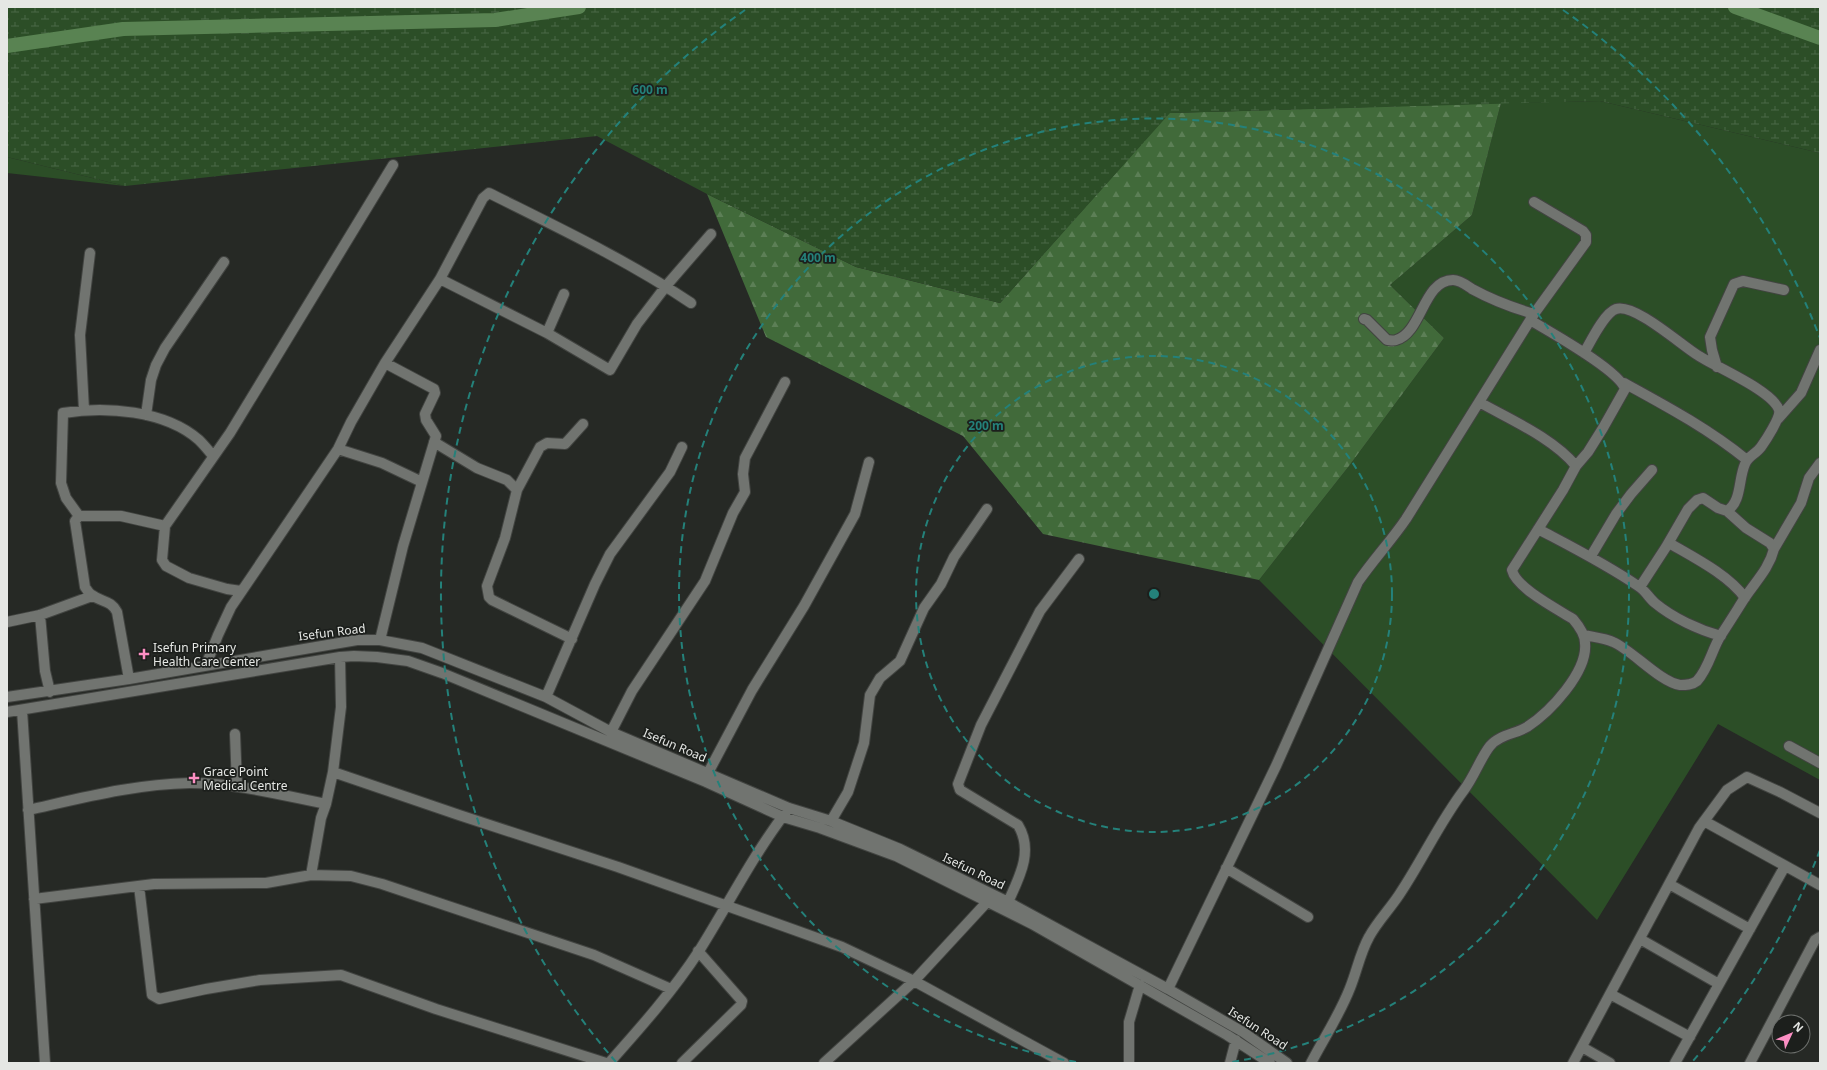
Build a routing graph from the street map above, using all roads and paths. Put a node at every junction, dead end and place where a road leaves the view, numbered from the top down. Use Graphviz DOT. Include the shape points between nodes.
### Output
graph roads {
  1 [pos="393,165"];
  2 [pos="1534,202"];
  3 [pos="711,234"];
  4 [pos="90,253"];
  5 [pos="224,262"];
  6 [pos="440,279"];
  7 [pos="666,286"];
  8 [pos="1784,290"];
  9 [pos="564,294"];
  10 [pos="691,303"];
  11 [pos="1532,317"];
  12 [pos="1364,319"];
  13 [pos="547,333"];
  14 [pos="1820,350"];
  15 [pos="1584,353"];
  16 [pos="385,363"];
  17 [pos="1717,366"];
  18 [pos="785,382"];
  19 [pos="1624,383"];
  20 [pos="1479,402"];
  21 [pos="84,410"];
  22 [pos="146,415"];
  23 [pos="1778,419"];
  24 [pos="583,424"];
  25 [pos="434,442"];
  26 [pos="682,447"];
  27 [pos="338,449"];
  28 [pos="214,456"];
  29 [pos="1747,460"];
  30 [pos="870,462"];
  31 [pos="1820,463"];
  32 [pos="1576,466"];
  33 [pos="1652,470"];
  34 [pos="422,482"];
  35 [pos="517,490"];
  36 [pos="987,510"];
  37 [pos="1727,511"];
  38 [pos="79,516"];
  39 [pos="165,526"];
  40 [pos="1538,529"];
  41 [pos="1668,543"];
  42 [pos="1774,549"];
  43 [pos="1591,556"];
  44 [pos="1079,559"];
  45 [pos="1640,587"];
  46 [pos="227,589"];
  47 [pos="241,591"];
  48 [pos="92,596"];
  49 [pos="1745,598"];
  50 [pos="231,607"];
  51 [pos="40,615"];
  52 [pos="7,622"];
  53 [pos="1584,635"];
  54 [pos="1720,636"];
  55 [pos="572,639"];
  56 [pos="380,640"];
  57 [pos="340,657"];
  58 [pos="206,665"];
  59 [pos="129,679"];
  60 [pos="50,692"];
  61 [pos="7,696"];
  62 [pos="546,697"];
  63 [pos="22,710"];
  64 [pos="7,712"];
  65 [pos="611,732"];
  66 [pos="235,734"];
  67 [pos="1789,746"];
  68 [pos="1820,763"];
  69 [pos="333,772"];
  70 [pos="708,772"];
  71 [pos="237,786"];
  72 [pos="326,804"];
  73 [pos="789,808"];
  74 [pos="28,810"];
  75 [pos="1820,813"];
  76 [pos="783,816"];
  77 [pos="1704,821"];
  78 [pos="831,822"];
  79 [pos="1785,866"];
  80 [pos="1226,868"];
  81 [pos="311,876"];
  82 [pos="1669,884"];
  83 [pos="1820,885"];
  84 [pos="139,886"];
  85 [pos="34,899"];
  86 [pos="987,902"];
  87 [pos="1008,902"];
  88 [pos="726,904"];
  89 [pos="1308,917"];
  90 [pos="1750,928"];
  91 [pos="1820,937"];
  92 [pos="1640,939"];
  93 [pos="698,951"];
  94 [pos="914,981"];
  95 [pos="1719,984"];
  96 [pos="1140,985"];
  97 [pos="671,989"];
  98 [pos="1168,989"];
  99 [pos="1610,994"];
  100 [pos="1690,1037"];
  101 [pos="1236,1040"];
  102 [pos="1582,1048"];
  103 [pos="45,1063"];
  104 [pos="608,1063"];
  105 [pos="682,1063"];
  106 [pos="824,1063"];
  107 [pos="1064,1063"];
  108 [pos="1129,1063"];
  109 [pos="1230,1063"];
  110 [pos="1270,1063"];
  111 [pos="1287,1063"];
  112 [pos="1312,1063"];
  113 [pos="1573,1063"];
  114 [pos="1610,1063"];
  115 [pos="1675,1063"];
  116 [pos="1750,1063"];
  1 -- 28 [label="street"];
  2 -- 11 [label="street" via="1583,230 1586,242"];
  3 -- 7 [label="street"];
  4 -- 21 [label="street" via="80,335"];
  5 -- 22 [label="street" via="156,365"];
  6 -- 7 [label="street" via="483,198 489,193"];
  6 -- 13 [label="street"];
  6 -- 16 [label="street"];
  7 -- 10 [label="street"];
  7 -- 13 [label="street" via="637,324 610,370"];
  8 -- 17 [label="street" via="1743,281 1734,284 1710,337"];
  9 -- 13 [label="street"];
  11 -- 12 [label="street" via="1495,302 1459,281 1452,280 1435,290 1424,304 1415,325 1396,340 1387,340"];
  11 -- 15 [label="street"];
  11 -- 20 [label="street"];
  14 -- 23 [label="street" via="1801,393"];
  15 -- 17 [label="street" via="1607,316 1616,309 1626,309 1650,321 1698,356"];
  15 -- 19 [label="street"];
  16 -- 25 [label="street" via="434,389 435,393 425,414 436,436"];
  16 -- 27 [label="street"];
  17 -- 23 [label="street" via="1776,404 1779,410"];
  18 -- 65 [label="street" via="745,458 745,492 733,513 705,581 632,691"];
  19 -- 29 [label="street" via="1725,442"];
  19 -- 32 [label="street" via="1623,396 1588,452"];
  20 -- 32 [label="street" via="1551,444 1567,455"];
  20 -- 80 [label="street" via="1392,540 1370,563 1358,582 1276,766"];
  21 -- 22 [label="street" via="113,410"];
  21 -- 38 [label="street" via="63,413 61,483 66,498"];
  22 -- 28 [label="street" via="181,428"];
  23 -- 29 [label="street" via="1761,448"];
  24 -- 35 [label="street" via="565,444 547,443 540,447"];
  25 -- 34 [label="street"];
  25 -- 35 [label="street" via="477,468 507,480"];
  26 -- 55 [label="street" via="670,472 610,554"];
  27 -- 34 [label="street" via="382,463"];
  27 -- 47 [label="street"];
  28 -- 39 [label="street"];
  29 -- 37 [label="street" via="1742,470 1739,494 1732,508"];
  30 -- 70 [label="street" via="852,520 804,606 752,690"];
  31 -- 42 [label="street" via="1809,478 1801,503"];
  32 -- 40 [label="street"];
  33 -- 43 [label="street" via="1616,514"];
  34 -- 56 [label="street"];
  35 -- 55 [label="street" via="505,538 487,586 489,597"];
  36 -- 78 [label="street" via="954,557 941,584 924,608 900,661 880,678 870,695 864,743 848,792"];
  37 -- 41 [label="street" via="1703,498 1697,500 1688,509"];
  37 -- 42 [label="street" via="1746,528 1770,543"];
  38 -- 39 [label="street" via="121,516"];
  38 -- 48 [label="street" via="75,521 83,582"];
  39 -- 46 [label="street" via="162,560 166,566 189,578"];
  40 -- 43 [label="street"];
  40 -- 53 [label="street" via="1514,565 1513,577 1573,620"];
  41 -- 45 [label="street"];
  41 -- 49 [label="street" via="1718,574 1738,589"];
  42 -- 49 [label="street" via="1762,575"];
  43 -- 45 [label="street"];
  44 -- 87 [label="street" via="1040,611 982,725 958,784 960,790 1018,825 1023,832 1024,869"];
  45 -- 54 [label="street" via="1655,603 1707,632"];
  46 -- 47 [label="street"];
  46 -- 50 [label="street"];
  47 -- 50 [label="street"];
  48 -- 51 [label="street"];
  48 -- 59 [label="street" via="108,601 117,612"];
  49 -- 54 [label="street" via="1731,623"];
  50 -- 58 [label="street"];
  51 -- 52 [label="street"];
  51 -- 60 [label="street" via="45,671"];
  53 -- 54 [label="street" via="1613,642 1658,673 1678,684 1690,685 1697,681"];
  53 -- 112 [label="street" via="1586,642 1582,664 1554,704 1528,726 1497,740 1488,748 1398,896 1368,938 1350,989"];
  55 -- 62 [label="street"];
  56 -- 58 [label="street, Isefun Road" via="357,640"];
  56 -- 62 [label="street, Isefun Road" via="422,648"];
  57 -- 63 [label="street, Isefun Road"];
  57 -- 69 [label="street" via="341,707"];
  57 -- 76 [label="street, Isefun Road" via="377,657 408,661 442,673"];
  58 -- 59 [label="street, Isefun Road"];
  59 -- 60 [label="street, Isefun Road"];
  60 -- 61 [label="street, Isefun Road"];
  62 -- 65 [label="street, Isefun Road"];
  63 -- 64 [label="street, Isefun Road"];
  63 -- 74 [label="street"];
  65 -- 70 [label="street, Isefun Road"];
  66 -- 71 [label="street"];
  67 -- 68 [label="street"];
  69 -- 72 [label="street"];
  69 -- 88 [label="street"];
  70 -- 73 [label="street, Isefun Road"];
  71 -- 72 [label="street"];
  71 -- 74 [label="street" via="191,783 141,786"];
  72 -- 81 [label="street" via="320,818"];
  73 -- 76 [label="street"];
  73 -- 78 [label="street, Isefun Road"];
  74 -- 85 [label="street"];
  75 -- 77 [label="street" via="1747,777 1727,790"];
  76 -- 86 [label="street, Isefun Road" via="896,856"];
  76 -- 88 [label="street"];
  77 -- 79 [label="street"];
  77 -- 82 [label="street"];
  78 -- 87 [label="street, Isefun Road" via="900,849"];
  79 -- 83 [label="street"];
  79 -- 90 [label="street"];
  80 -- 89 [label="street"];
  80 -- 98 [label="street"];
  81 -- 84 [label="street" via="266,883"];
  81 -- 97 [label="street" via="351,876 382,884 594,955"];
  82 -- 90 [label="street"];
  82 -- 92 [label="street"];
  84 -- 85 [label="street"];
  84 -- 104 [label="street" via="152,995 155,998 260,980 341,975 436,1009"];
  85 -- 103 [label="street"];
  86 -- 94 [label="street"];
  86 -- 96 [label="street, Isefun Road" via="1032,924"];
  87 -- 98 [label="street, Isefun Road"];
  88 -- 93 [label="street"];
  88 -- 94 [label="street" via="766,921 842,947"];
  90 -- 95 [label="street"];
  91 -- 116 [label="street" via="1815,940"];
  92 -- 95 [label="street"];
  92 -- 99 [label="street"];
  93 -- 97 [label="street"];
  93 -- 105 [label="street" via="742,1001 741,1005"];
  94 -- 106 [label="street"];
  94 -- 107 [label="street"];
  95 -- 100 [label="street"];
  96 -- 101 [label="street, Isefun Road"];
  96 -- 108 [label="street" via="1129,1022"];
  97 -- 104 [label="street"];
  98 -- 111 [label="street, Isefun Road" via="1244,1032"];
  99 -- 100 [label="street"];
  99 -- 102 [label="street"];
  100 -- 115 [label="street"];
  101 -- 109 [label="street"];
  101 -- 110 [label="street, Isefun Road"];
  102 -- 113 [label="street"];
  102 -- 114 [label="street"];
}
